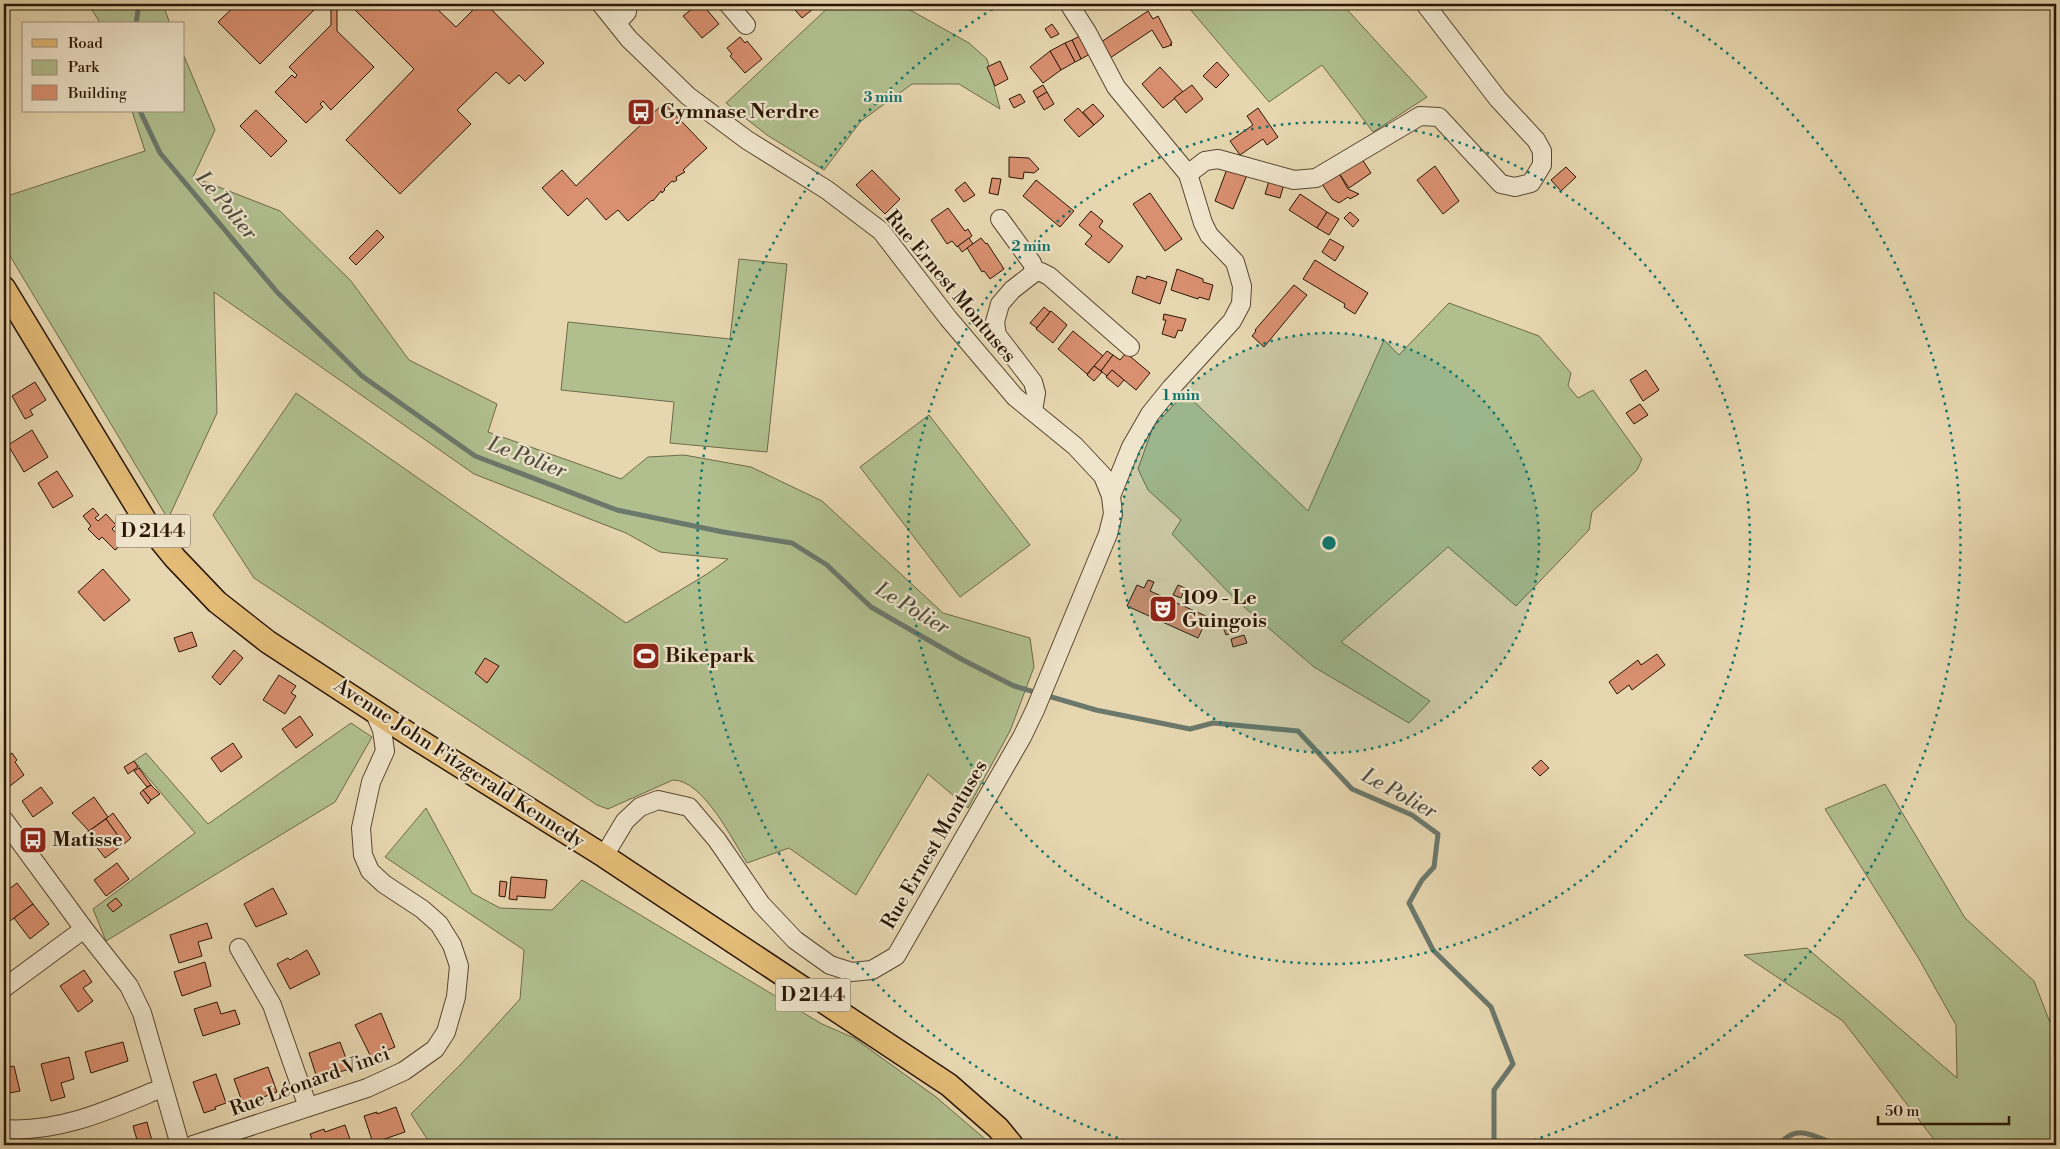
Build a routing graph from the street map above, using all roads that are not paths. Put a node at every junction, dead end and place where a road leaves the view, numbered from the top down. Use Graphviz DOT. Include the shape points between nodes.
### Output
graph roads {
  1 [pos="601,4"];
  2 [pos="627,4"];
  3 [pos="728,4"];
  4 [pos="1069,4"];
  5 [pos="1425,4"];
  6 [pos="616,24"];
  7 [pos="746,25"];
  8 [pos="1188,174"];
  9 [pos="1000,218"];
  10 [pos="1035,272"];
  11 [pos="4,288"];
  12 [pos="1130,347"];
  13 [pos="1033,411"];
  14 [pos="1112,496"];
  15 [pos="373,710"];
  16 [pos="4,820"];
  17 [pos="604,856"];
  18 [pos="84,929"];
  19 [pos="239,948"];
  20 [pos="4,988"];
  21 [pos="162,1088"];
  22 [pos="308,1107"];
  23 [pos="4,1129"];
  24 [pos="180,1145"];
  25 [pos="193,1145"];
  26 [pos="1012,1145"];
  1 -- 6 [label="street, Rue Ernest Montuses"];
  2 -- 6 [label="street" via="627,12"];
  3 -- 7 [label="street"];
  4 -- 8 [label="street" via="1116,88"];
  5 -- 8 [label="street" via="1498,99 1536,140 1542,151 1542,165 1531,183 1515,187 1501,184 1439,117 1420,116 1316,178 1294,180 1218,160 1205,161"];
  6 -- 13 [label="street, Rue Ernest Montuses" via="688,96 748,140 827,190 881,231 948,318 1015,397"];
  8 -- 14 [label="street" via="1202,223 1235,262 1242,286 1241,304 1232,321 1150,414 1131,448"];
  9 -- 10 [label="street"];
  10 -- 12 [label="street" via="1049,276"];
  10 -- 13 [label="street, Rue Ernest Montuses" via="1000,304 995,322 997,335 1033,382 1036,393"];
  11 -- 15 [label="main road, Avenue John Fitzgerald Kennedy / D 2144" via="129,496 175,558 217,602 268,642"];
  13 -- 14 [label="street, Rue Ernest Montuses" via="1076,446 1103,476"];
  14 -- 17 [label="street, Rue Ernest Montuses" via="1113,514 1108,534 1022,738 896,956 872,970 852,972 830,966 796,940 761,904 717,840 689,807 658,800 640,807 625,821"];
  15 -- 17 [label="main road, Avenue John Fitzgerald Kennedy / D 2144"];
  15 -- 22 [label="street, Rue Léonard Vinci" via="382,730 385,751 371,782 361,828 363,855 370,872 439,924 452,945 459,966 456,997 446,1032 435,1049 397,1074 367,1088"];
  16 -- 18 [label="street"];
  17 -- 26 [label="main road, Avenue John Fitzgerald Kennedy / D 2144" via="949,1085 998,1128"];
  18 -- 20 [label="street"];
  18 -- 21 [label="street" via="129,986 142,1013"];
  19 -- 22 [label="street" via="272,1005"];
  21 -- 23 [label="street" via="70,1123 27,1130"];
  21 -- 24 [label="street"];
  22 -- 25 [label="street, Rue Léonard Vinci"];
}
